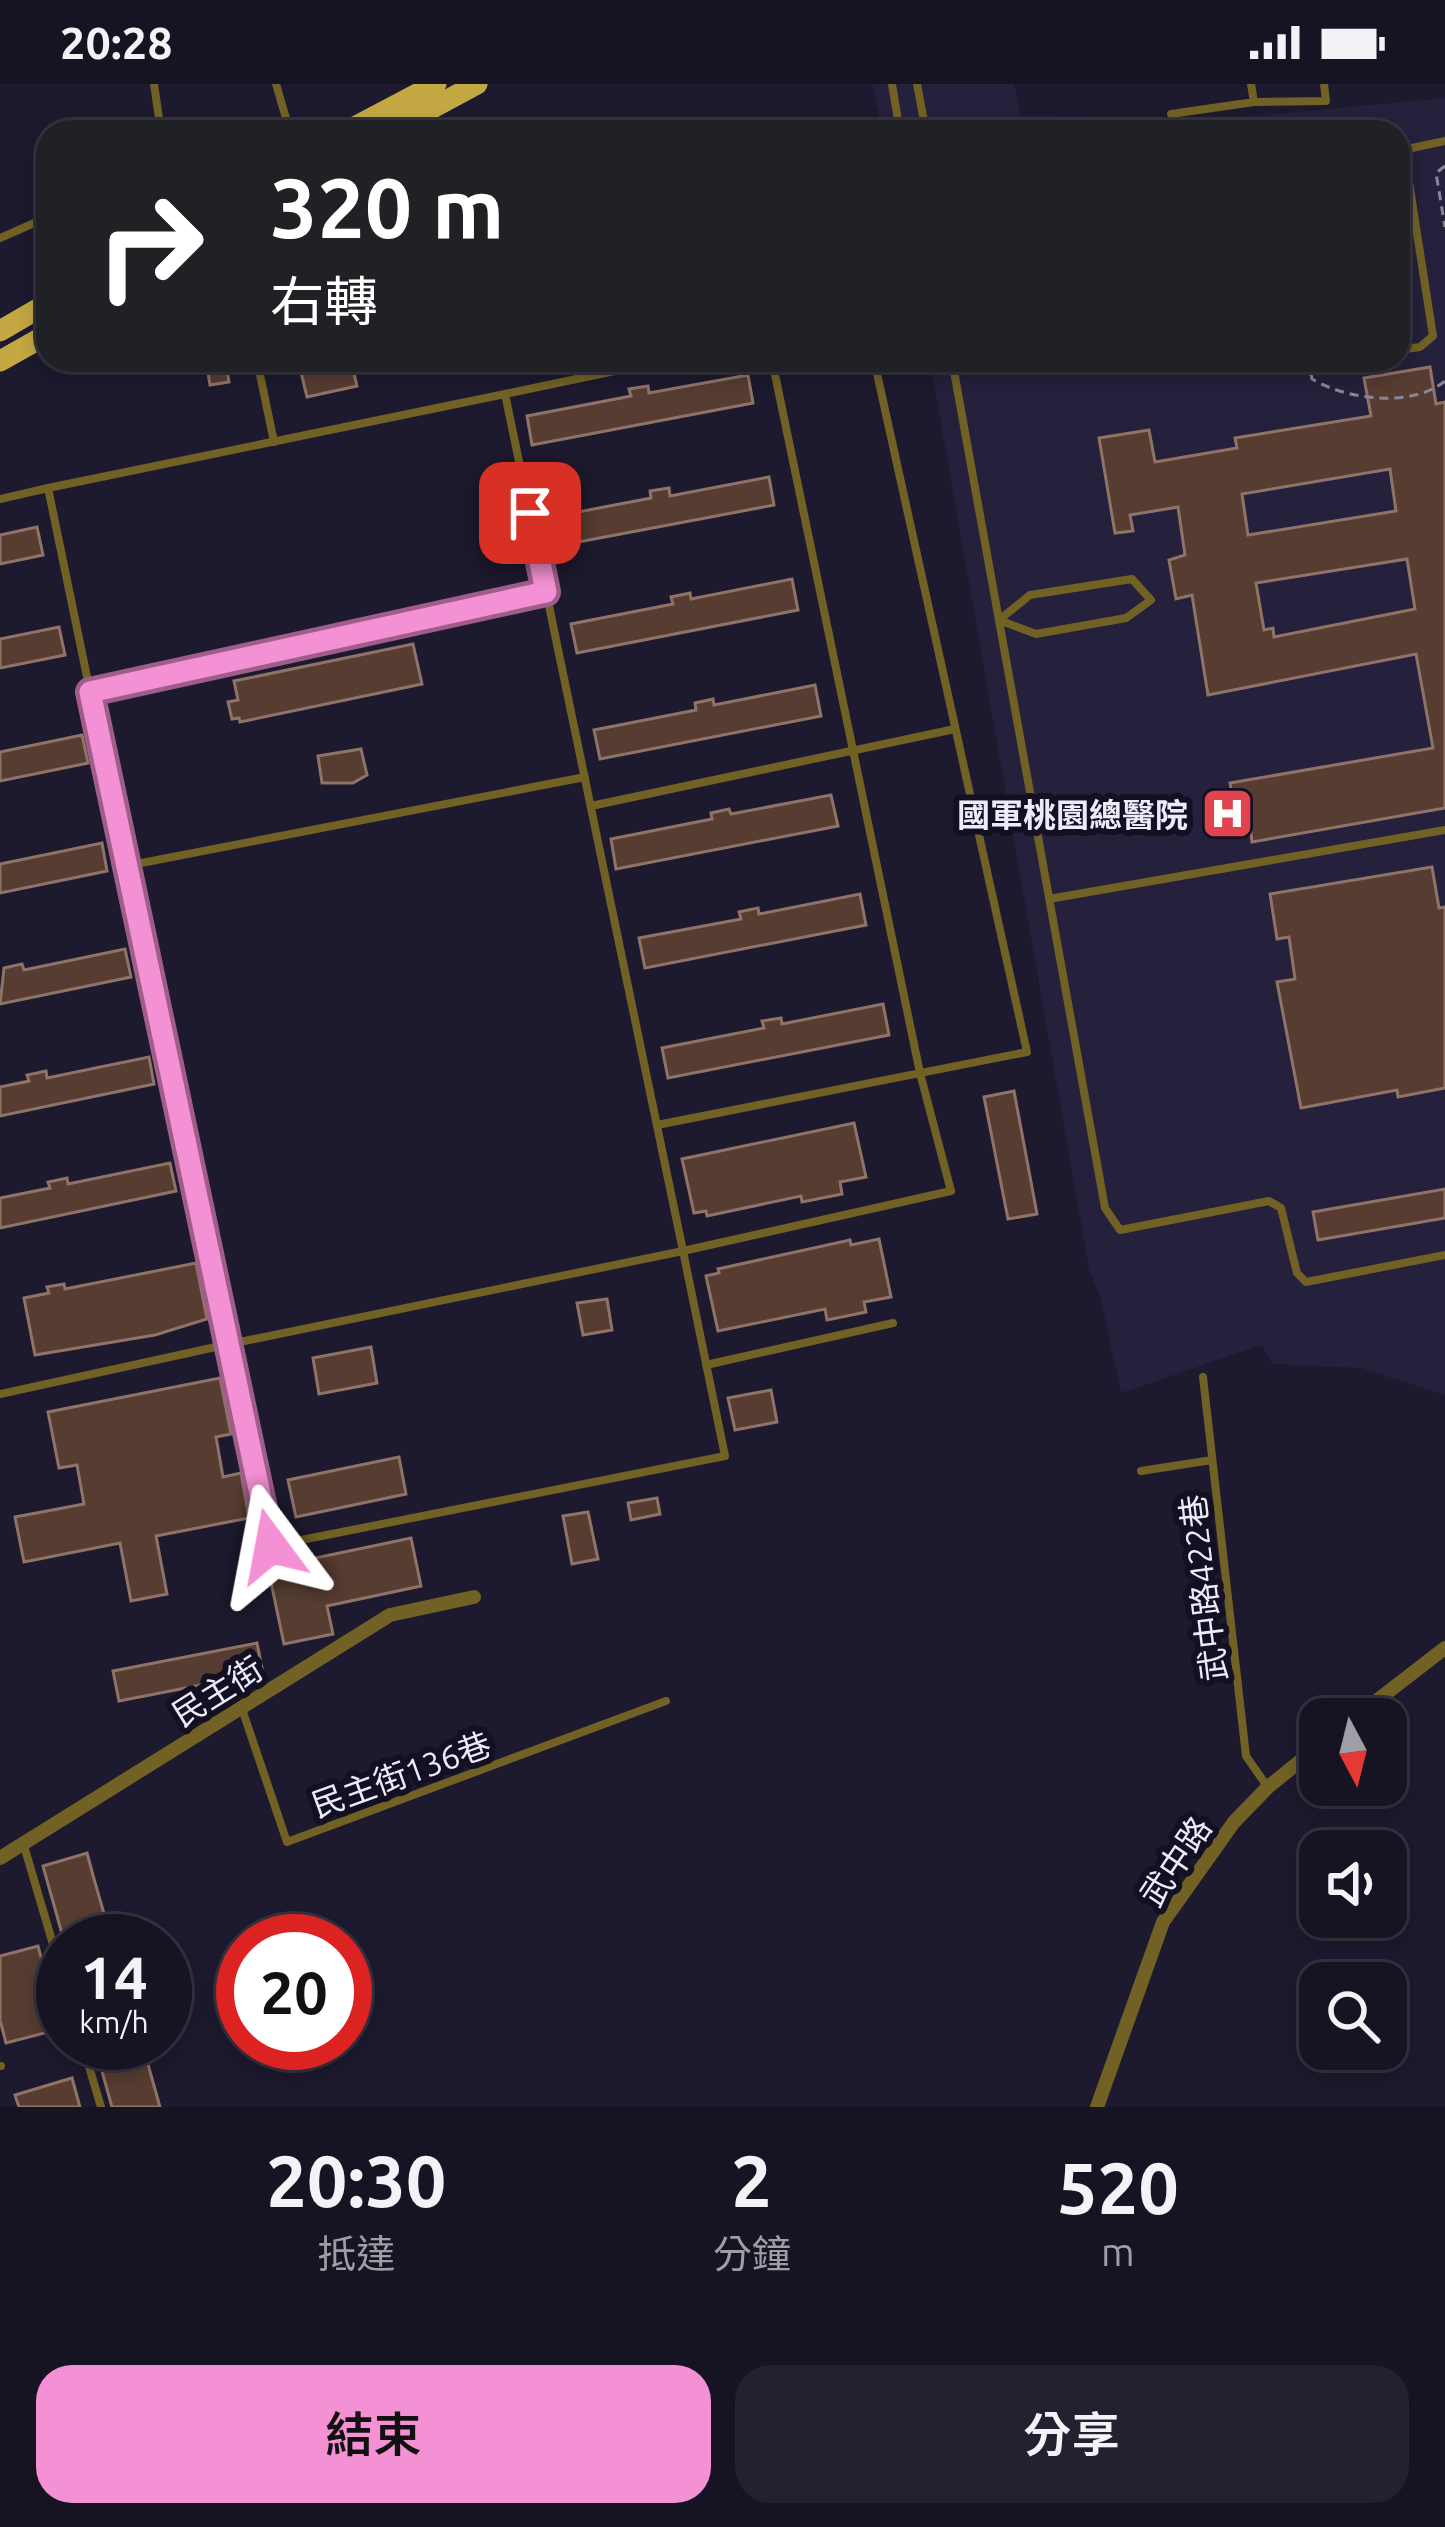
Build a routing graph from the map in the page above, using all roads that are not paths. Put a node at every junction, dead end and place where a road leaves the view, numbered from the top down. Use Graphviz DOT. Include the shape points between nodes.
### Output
graph roads {
  1 [pos="154,84"];
  2 [pos="276,84"];
  3 [pos="436,84"];
  4 [pos="477,84"];
  5 [pos="892,84"];
  6 [pos="917,84"];
  7 [pos="1251,84"];
  8 [pos="1324,84"];
  9 [pos="1255,103"];
  10 [pos="1171,114"];
  11 [pos="159,120"];
  12 [pos="286,120"];
  13 [pos="368,120"];
  14 [pos="410,120"];
  15 [pos="898,120"];
  16 [pos="924,120"];
  17 [pos="1445,142"];
  18 [pos="1410,148"];
  19 [pos="1410,202"];
  20 [pos="36,223"];
  21 [pos="0,238"];
  22 [pos="36,310"];
  23 [pos="0,331"];
  24 [pos="36,341"];
  25 [pos="1410,348"];
  26 [pos="0,361"];
  27 [pos="259,372"];
  28 [pos="610,372"];
  29 [pos="774,372"];
  30 [pos="877,372"];
  31 [pos="954,372"];
  32 [pos="505,394"];
  33 [pos="274,442"];
  34 [pos="48,488"];
  35 [pos="0,499"];
  36 [pos="546,592"];
  37 [pos="999,620"];
  38 [pos="90,692"];
  39 [pos="955,729"];
  40 [pos="853,749"];
  41 [pos="585,777"];
  42 [pos="591,806"];
  43 [pos="1445,830"];
  44 [pos="126,866"];
  45 [pos="1049,899"];
  46 [pos="920,1073"];
  47 [pos="657,1125"];
  48 [pos="683,1251"];
  49 [pos="1445,1255"];
  50 [pos="893,1323"];
  51 [pos="225,1345"];
  52 [pos="706,1365"];
  53 [pos="1203,1377"];
  54 [pos="0,1394"];
  55 [pos="1213,1460"];
  56 [pos="1141,1471"];
  57 [pos="474,1597"];
  58 [pos="1445,1648"];
  59 [pos="1380,1698"];
  60 [pos="666,1701"];
  61 [pos="241,1708"];
  62 [pos="1299,1762"];
  63 [pos="1268,1787"];
  64 [pos="24,1846"];
  65 [pos="0,1858"];
  66 [pos="44,1914"];
  67 [pos="90,2070"];
  68 [pos="101,2107"];
  69 [pos="1097,2107"];
  1 -- 11 [label="lane"];
  2 -- 12 [label="lane"];
  3 -- 13 [label="main road"];
  4 -- 14 [label="main road"];
  5 -- 15 [label="lane"];
  6 -- 16 [label="lane"];
  7 -- 9 [label="lane"];
  8 -- 9 [label="lane" via="1326,101"];
  9 -- 10 [label="lane"];
  17 -- 18 [label="lane"];
  19 -- 25 [label="lane" via="1433,336"];
  20 -- 21 [label="lane"];
  22 -- 23 [label="main road"];
  24 -- 26 [label="main road"];
  27 -- 33 [label="lane"];
  28 -- 32 [label="lane"];
  29 -- 40 [label="lane"];
  30 -- 39 [label="lane"];
  31 -- 37 [label="lane"];
  32 -- 33 [label="lane"];
  32 -- 36 [label="lane"];
  33 -- 34 [label="lane"];
  34 -- 35 [label="lane"];
  34 -- 38 [label="lane"];
  36 -- 38 [label="lane"];
  36 -- 41 [label="lane"];
  37 -- 37 [label="lane" via="1036,634 1126,618 1151,600 1132,579 1030,595"];
  37 -- 45 [label="lane"];
  38 -- 44 [label="lane"];
  39 -- 40 [label="lane"];
  39 -- 46 [label="lane" via="1027,1052"];
  40 -- 42 [label="lane"];
  40 -- 46 [label="lane"];
  41 -- 42 [label="lane"];
  41 -- 44 [label="lane"];
  42 -- 47 [label="lane"];
  43 -- 45 [label="lane"];
  44 -- 51 [label="lane"];
  45 -- 49 [label="lane" via="1105,1208 1120,1230 1269,1201 1281,1208 1306,1282"];
  46 -- 47 [label="lane"];
  46 -- 48 [label="lane" via="951,1191"];
  47 -- 48 [label="lane"];
  48 -- 51 [label="lane"];
  48 -- 52 [label="lane"];
  50 -- 52 [label="lane"];
  51 -- 52 [label="lane" via="271,1546 725,1456"];
  51 -- 54 [label="lane"];
  53 -- 55 [label="lane, 武中路422巷"];
  55 -- 56 [label="lane"];
  55 -- 63 [label="lane, 武中路422巷" via="1246,1756"];
  57 -- 61 [label="street, 民主街" via="391,1615"];
  58 -- 59 [label="street"];
  60 -- 61 [label="lane, 民主街136巷" via="287,1842"];
  61 -- 64 [label="street, 民主街"];
  62 -- 63 [label="street, 武中路"];
  63 -- 69 [label="street, 武中路" via="1163,1922"];
  64 -- 65 [label="street, 民主街"];
  64 -- 66 [label="lane"];
  67 -- 68 [label="lane"];
}
